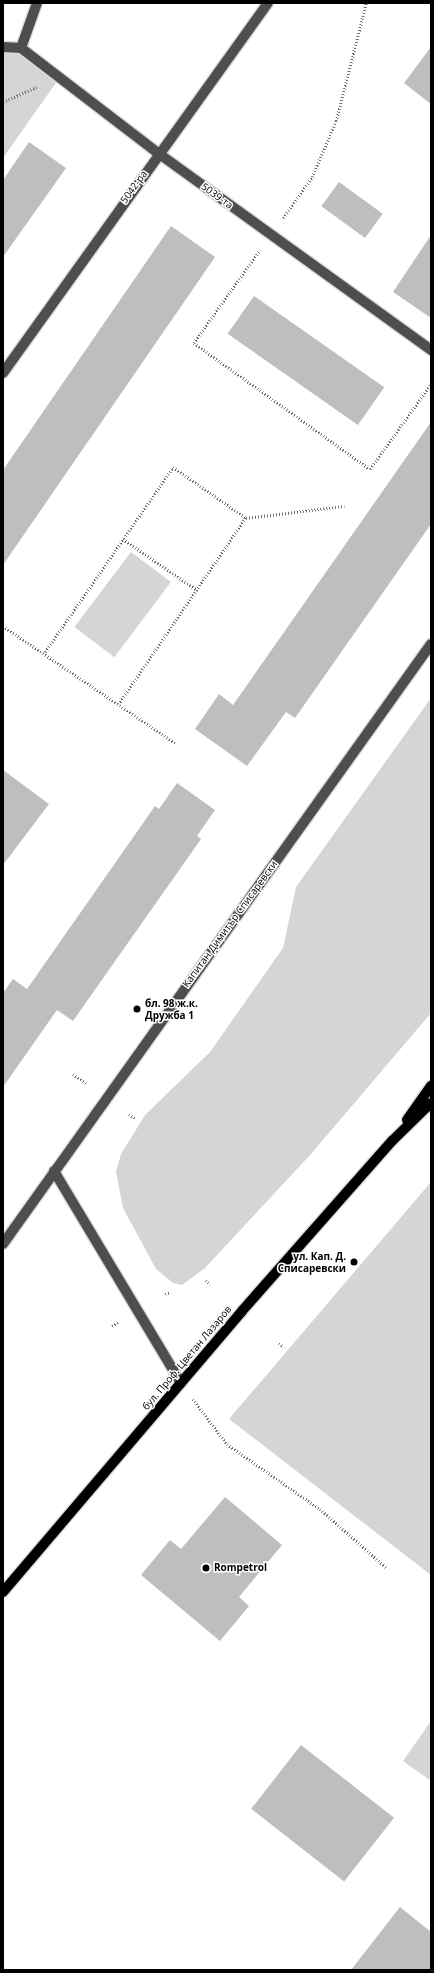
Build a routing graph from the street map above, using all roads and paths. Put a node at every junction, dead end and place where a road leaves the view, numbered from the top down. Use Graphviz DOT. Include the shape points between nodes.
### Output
graph roads {
  1 [pos="37,3"];
  2 [pos="268,3"];
  3 [pos="366,3"];
  4 [pos="3,47"];
  5 [pos="21,48"];
  6 [pos="60,77"];
  7 [pos="3,102"];
  8 [pos="158,153"];
  9 [pos="271,234"];
  10 [pos="431,350"];
  11 [pos="3,373"];
  12 [pos="431,384"];
  13 [pos="344,506"];
  14 [pos="246,518"];
  15 [pos="123,539"];
  16 [pos="197,590"];
  17 [pos="3,626"];
  18 [pos="431,644"];
  19 [pos="45,652"];
  20 [pos="119,704"];
  21 [pos="175,742"];
  22 [pos="73,1074"];
  23 [pos="86,1083"];
  24 [pos="431,1086"];
  25 [pos="431,1103"];
  26 [pos="129,1114"];
  27 [pos="135,1118"];
  28 [pos="392,1141"];
  29 [pos="54,1171"];
  30 [pos="3,1244"];
  31 [pos="206,1280"];
  32 [pos="210,1284"];
  33 [pos="170,1292"];
  34 [pos="165,1294"];
  35 [pos="118,1322"];
  36 [pos="112,1326"];
  37 [pos="279,1343"];
  38 [pos="284,1347"];
  39 [pos="181,1383"];
  40 [pos="387,1568"];
  41 [pos="3,1592"];
  1 -- 5 [label="street"];
  2 -- 8 [label="street, 5042-ра"];
  3 -- 9 [label="path" via="336,121 312,177"];
  4 -- 5 [label="street"];
  5 -- 6 [label="street, 5039-та"];
  6 -- 7 [label="path"];
  6 -- 8 [label="street, 5039-та"];
  8 -- 9 [label="street, 5039-та"];
  8 -- 11 [label="street, 5042-ра"];
  9 -- 10 [label="street, 5039-та"];
  9 -- 12 [label="path" via="194,343 370,470"];
  13 -- 14 [label="path"];
  14 -- 15 [label="path" via="173,467"];
  14 -- 16 [label="path"];
  15 -- 16 [label="path"];
  15 -- 19 [label="path"];
  16 -- 20 [label="path"];
  17 -- 19 [label="path"];
  18 -- 29 [label="street, Капитан Димитър Списаревски"];
  19 -- 20 [label="path"];
  20 -- 21 [label="path"];
  22 -- 23 [label="path"];
  24 -- 28 [label="main road, бул. Проф. Цветан Лазаров"];
  25 -- 28 [label="main road, бул. Проф. Цветан Лазаров"];
  26 -- 27 [label="path"];
  28 -- 39 [label="main road, бул. Проф. Цветан Лазаров"];
  29 -- 30 [label="street, Капитан Димитър Списаревски"];
  29 -- 39 [label="street"];
  31 -- 32 [label="path"];
  33 -- 34 [label="path"];
  35 -- 36 [label="path"];
  37 -- 38 [label="path"];
  39 -- 40 [label="path" via="227,1444 320,1509"];
  39 -- 41 [label="main road, бул. Проф. Цветан Лазаров"];
}
